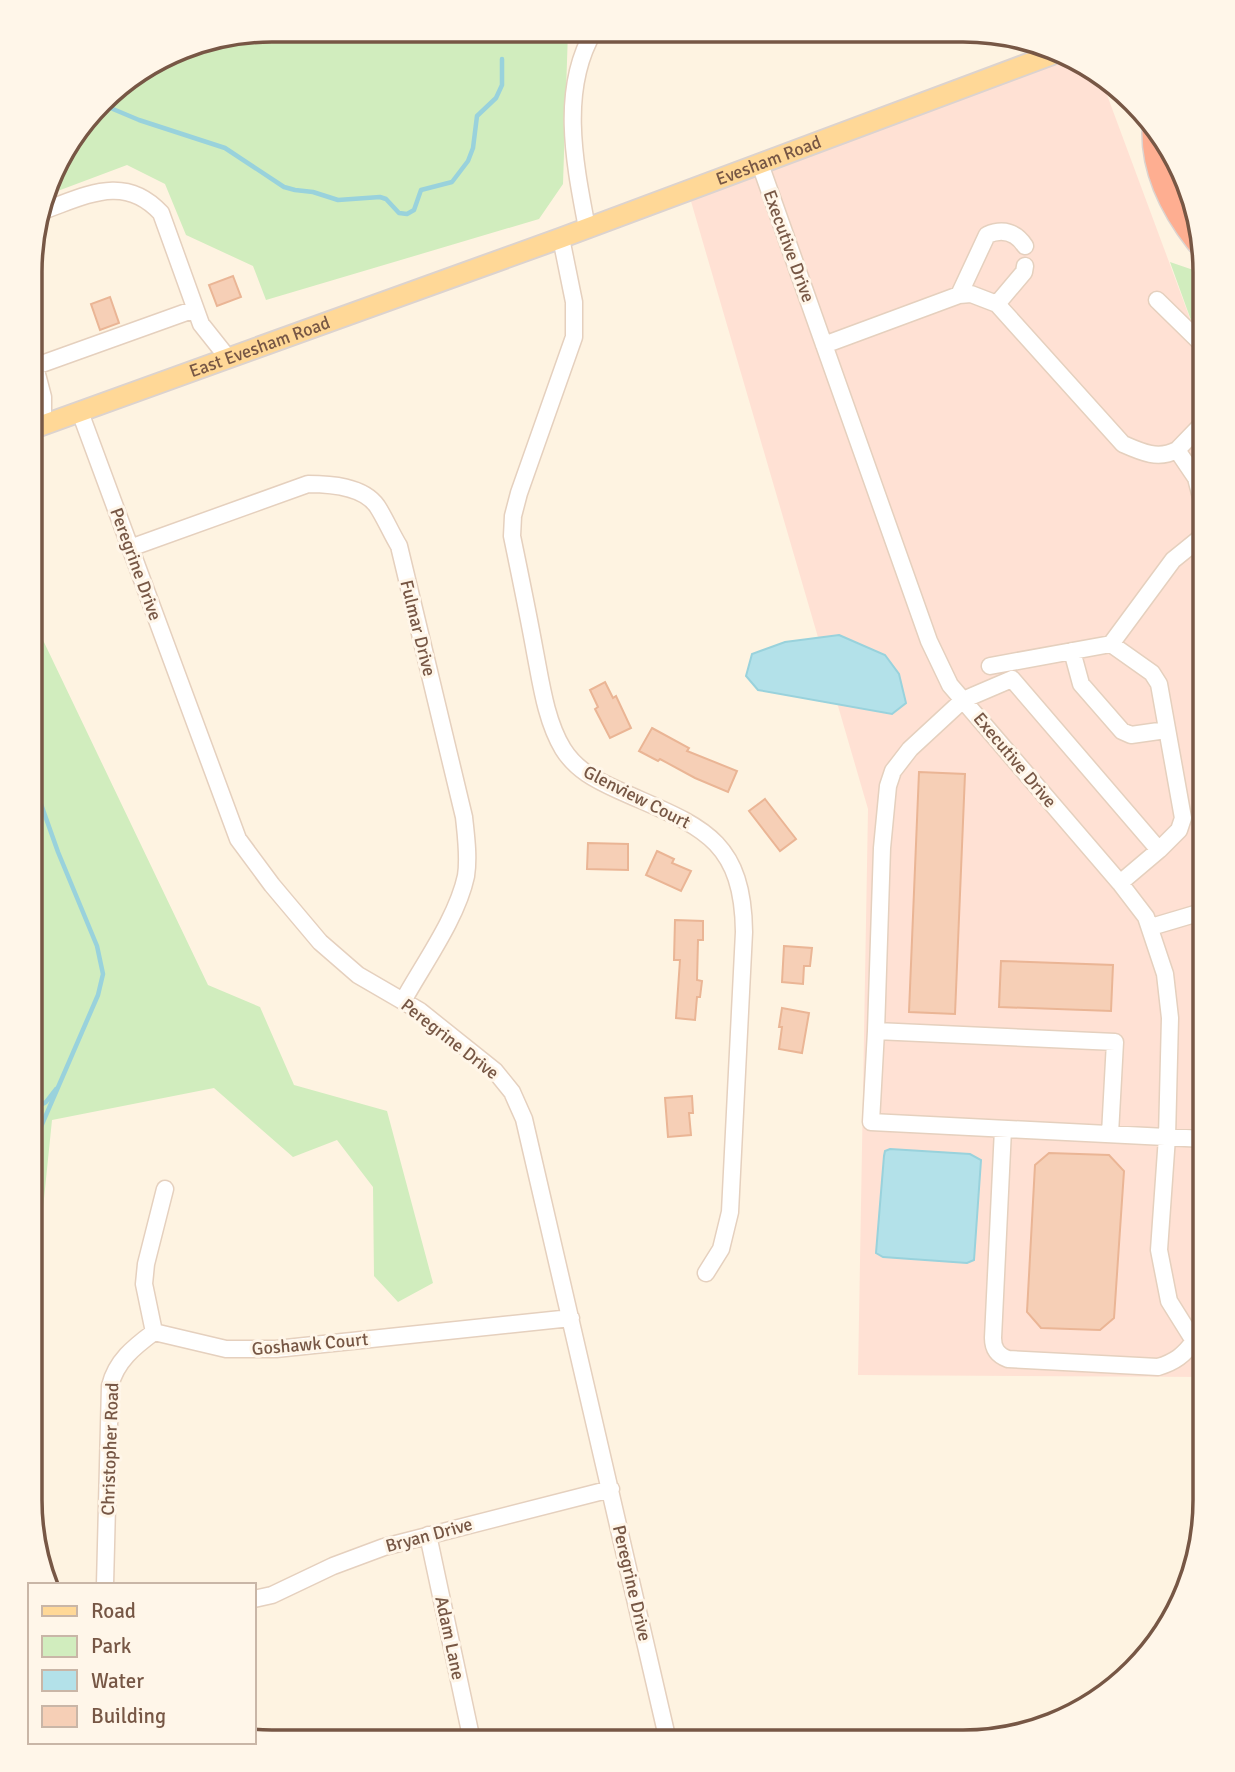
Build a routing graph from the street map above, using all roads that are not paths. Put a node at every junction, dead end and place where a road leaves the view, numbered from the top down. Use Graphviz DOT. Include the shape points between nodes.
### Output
graph roads {
  1 [pos="589,42"];
  2 [pos="1044,58"];
  3 [pos="1156,148"];
  4 [pos="760,164"];
  5 [pos="51,208"];
  6 [pos="1188,227"];
  7 [pos="587,228"];
  8 [pos="561,238"];
  9 [pos="1025,247"];
  10 [pos="487,264"];
  11 [pos="1025,266"];
  12 [pos="959,295"];
  13 [pos="1157,300"];
  14 [pos="997,304"];
  15 [pos="195,309"];
  16 [pos="1193,334"];
  17 [pos="824,345"];
  18 [pos="42,357"];
  19 [pos="228,358"];
  20 [pos="80,412"];
  21 [pos="42,425"];
  22 [pos="1193,433"];
  23 [pos="1177,450"];
  24 [pos="1193,474"];
  25 [pos="1193,544"];
  26 [pos="130,548"];
  27 [pos="1111,643"];
  28 [pos="1072,651"];
  29 [pos="990,666"];
  30 [pos="963,700"];
  31 [pos="1166,730"];
  32 [pos="1159,850"];
  33 [pos="1120,883"];
  34 [pos="1193,914"];
  35 [pos="1151,928"];
  36 [pos="403,1001"];
  37 [pos="876,1031"];
  38 [pos="1003,1129"];
  39 [pos="1110,1134"];
  40 [pos="1167,1137"];
  41 [pos="1193,1138"];
  42 [pos="164,1189"];
  43 [pos="706,1273"];
  44 [pos="570,1318"];
  45 [pos="154,1332"];
  46 [pos="1193,1336"];
  47 [pos="1193,1348"];
  48 [pos="611,1489"];
  49 [pos="428,1535"];
  50 [pos="105,1583"];
  51 [pos="256,1599"];
  52 [pos="470,1730"];
  53 [pos="666,1730"];
  1 -- 7 [label="street" via="580,65 573,119 575,165"];
  2 -- 4 [label="main road, Evesham Road"];
  3 -- 6 [label="highway" via="1171,202"];
  4 -- 7 [label="main road, Evesham Road"];
  4 -- 17 [label="street, Executive Drive"];
  5 -- 15 [label="street" via="116,190 148,198 162,213"];
  7 -- 8 [label="main road, Evesham Road"];
  8 -- 10 [label="main road, Evesham Road"];
  8 -- 43 [label="street, Glenview Court" via="574,302 574,337 519,493 512,536 544,695 563,749 590,777 703,832 733,866 741,887 744,932 730,1212 721,1249"];
  9 -- 12 [label="street" via="1004,230 987,235"];
  10 -- 19 [label="main road, East Evesham Road"];
  11 -- 14 [label="street"];
  12 -- 14 [label="street"];
  12 -- 17 [label="street"];
  13 -- 16 [label="street"];
  14 -- 23 [label="street" via="1123,443 1156,456"];
  15 -- 18 [label="street"];
  15 -- 19 [label="street"];
  17 -- 30 [label="street, Executive Drive" via="929,640 950,685"];
  19 -- 20 [label="main road, East Evesham Road"];
  20 -- 21 [label="main road, East Evesham Road"];
  20 -- 26 [label="street, Peregrine Drive"];
  22 -- 23 [label="street"];
  23 -- 24 [label="street"];
  25 -- 27 [label="street" via="1173,560"];
  26 -- 36 [label="street, Peregrine Drive" via="238,839 320,942 358,975"];
  26 -- 36 [label="street, Fulmar Drive" via="308,484 351,489 377,506 399,546 467,845 466,875 455,909"];
  27 -- 28 [label="street"];
  27 -- 31 [label="street" via="1152,673 1159,684"];
  28 -- 29 [label="street"];
  28 -- 31 [label="street" via="1081,684 1122,732"];
  30 -- 32 [label="street" via="1012,679"];
  30 -- 33 [label="street, Executive Drive"];
  30 -- 37 [label="street" via="910,749 888,786"];
  31 -- 32 [label="street" via="1183,818 1179,830"];
  32 -- 33 [label="street"];
  33 -- 35 [label="street, Executive Drive"];
  34 -- 35 [label="street"];
  35 -- 40 [label="street, Executive Drive" via="1165,974 1170,1018"];
  36 -- 44 [label="street, Peregrine Drive" via="495,1071 512,1092 524,1119"];
  37 -- 38 [label="street" via="871,1122"];
  37 -- 39 [label="street" via="1115,1042"];
  38 -- 39 [label="street"];
  38 -- 47 [label="street" via="993,1338 998,1353 1008,1359 1158,1367"];
  39 -- 40 [label="street"];
  40 -- 41 [label="street"];
  40 -- 46 [label="street, Executive Drive" via="1159,1250 1169,1301"];
  42 -- 45 [label="street" via="144,1284"];
  44 -- 45 [label="street, Goshawk Court" via="276,1349 226,1349"];
  44 -- 48 [label="street, Peregrine Drive"];
  45 -- 50 [label="street, Christopher Road" via="129,1351 113,1373 110,1386"];
  48 -- 49 [label="street, Bryan Drive"];
  48 -- 53 [label="street, Peregrine Drive"];
  49 -- 51 [label="street, Bryan Drive" via="333,1566"];
  49 -- 52 [label="street, Adam Lane"];
}
